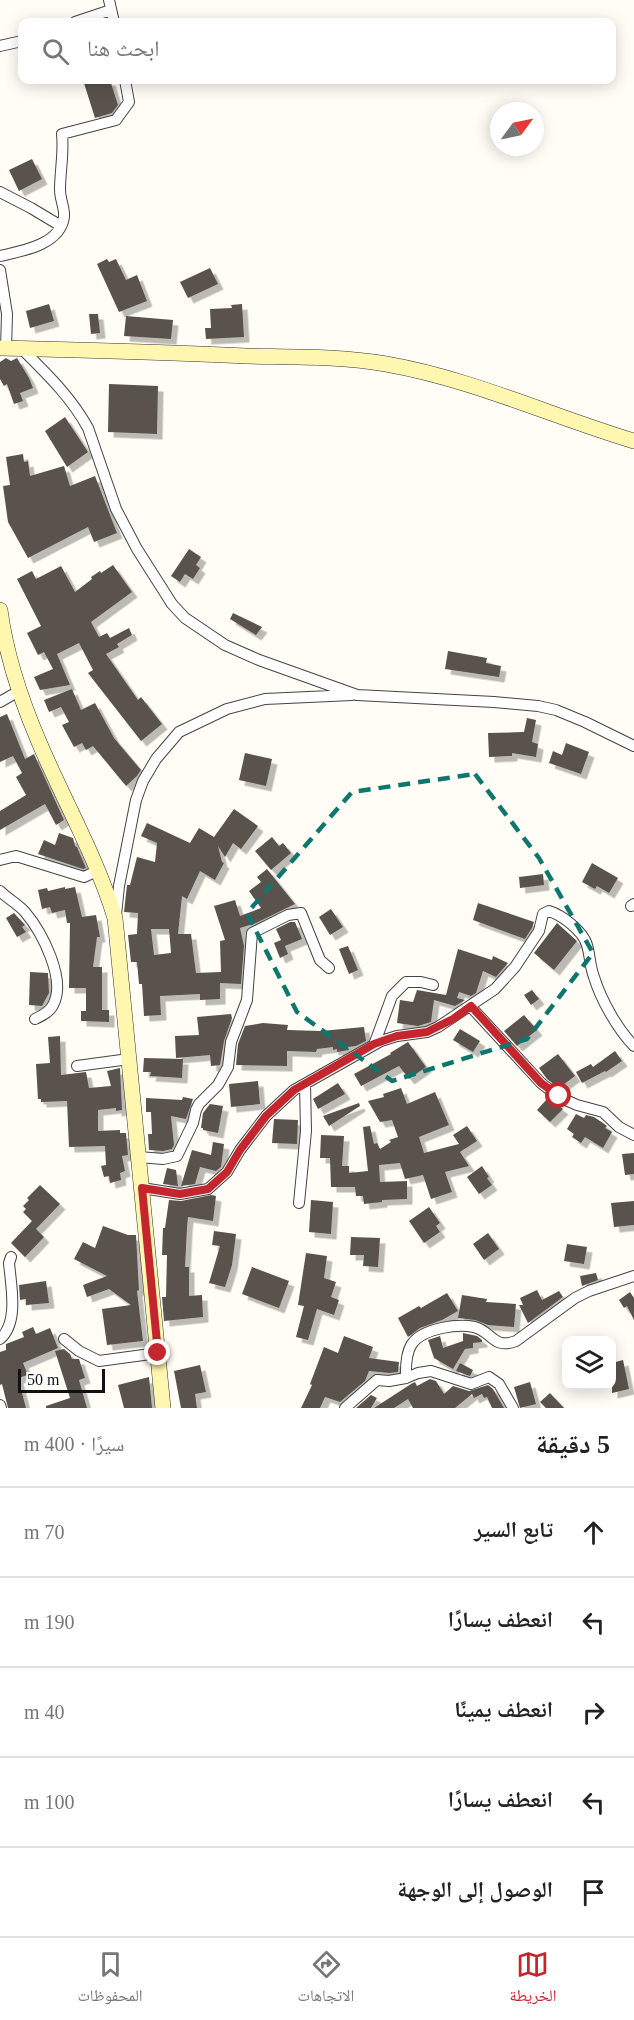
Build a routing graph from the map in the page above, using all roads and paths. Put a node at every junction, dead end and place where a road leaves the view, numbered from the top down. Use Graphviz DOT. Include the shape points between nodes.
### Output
graph roads {
  1 [pos="110,5"];
  2 [pos="83,18"];
  3 [pos="18,42"];
  4 [pos="0,46"];
  5 [pos="125,84"];
  6 [pos="0,192"];
  7 [pos="61,226"];
  8 [pos="0,256"];
  9 [pos="0,270"];
  10 [pos="3,348"];
  11 [pos="22,349"];
  12 [pos="634,441"];
  13 [pos="0,610"];
  14 [pos="6,665"];
  15 [pos="20,691"];
  16 [pos="357,695"];
  17 [pos="0,702"];
  18 [pos="634,746"];
  19 [pos="0,860"];
  20 [pos="99,870"];
  21 [pos="2,897"];
  22 [pos="115,918"];
  23 [pos="329,968"];
  24 [pos="433,985"];
  25 [pos="471,1006"];
  26 [pos="35,1019"];
  27 [pos="374,1044"];
  28 [pos="634,1046"];
  29 [pos="129,1059"];
  30 [pos="77,1066"];
  31 [pos="305,1084"];
  32 [pos="634,1135"];
  33 [pos="138,1157"];
  34 [pos="142,1188"];
  35 [pos="299,1203"];
  36 [pos="11,1257"];
  37 [pos="634,1276"];
  38 [pos="0,1339"];
  39 [pos="64,1339"];
  40 [pos="158,1353"];
  41 [pos="406,1378"];
  42 [pos="163,1408"];
  43 [pos="345,1408"];
  44 [pos="513,1408"];
  1 -- 2 [label="street"];
  3 -- 4 [label="street"];
  5 -- 7 [label="street" via="129,102 116,120 62,134"];
  6 -- 7 [label="street"];
  7 -- 8 [label="street" via="52,238"];
  9 -- 10 [label="street" via="7,314"];
  10 -- 11 [label="main road"];
  11 -- 12 [label="main road" via="385,364 462,382"];
  11 -- 16 [label="street" via="71,399 82,416 116,509 136,549 184,618 225,645"];
  13 -- 14 [label="main road"];
  14 -- 15 [label="main road"];
  15 -- 17 [label="street"];
  15 -- 20 [label="main road" via="39,742"];
  16 -- 18 [label="street" via="538,706 585,722"];
  16 -- 22 [label="street" via="265,699 227,709 179,732 156,759 136,800"];
  19 -- 20 [label="street" via="16,856 84,877"];
  20 -- 22 [label="main road"];
  21 -- 26 [label="street" via="23,910 37,927 57,973 54,1005"];
  22 -- 29 [label="main road"];
  23 -- 33 [label="street" via="320,960 301,913 288,915 252,933 247,1000 231,1042 228,1067 200,1104 177,1156"];
  24 -- 27 [label="street" via="406,982 392,996"];
  25 -- 27 [label="street" via="427,1032"];
  25 -- 28 [label="street" via="505,979 539,931 543,914 549,911 582,935 594,979 615,1022"];
  25 -- 32 [label="street" via="541,1083 577,1105 603,1112"];
  27 -- 31 [label="street"];
  29 -- 30 [label="street"];
  29 -- 33 [label="main road"];
  31 -- 34 [label="street" via="266,1116 227,1172 208,1189 180,1194"];
  31 -- 35 [label="street" via="306,1131"];
  33 -- 34 [label="main road"];
  34 -- 40 [label="main road"];
  36 -- 38 [label="street" via="9,1330"];
  37 -- 41 [label="street" via="575,1298 508,1344 494,1341 476,1327 445,1328 419,1335 405,1359"];
  39 -- 40 [label="street" via="99,1360"];
  40 -- 42 [label="main road"];
  41 -- 43 [label="street" via="377,1380"];
  41 -- 44 [label="street" via="431,1371 471,1384 489,1377 499,1384"];
}
